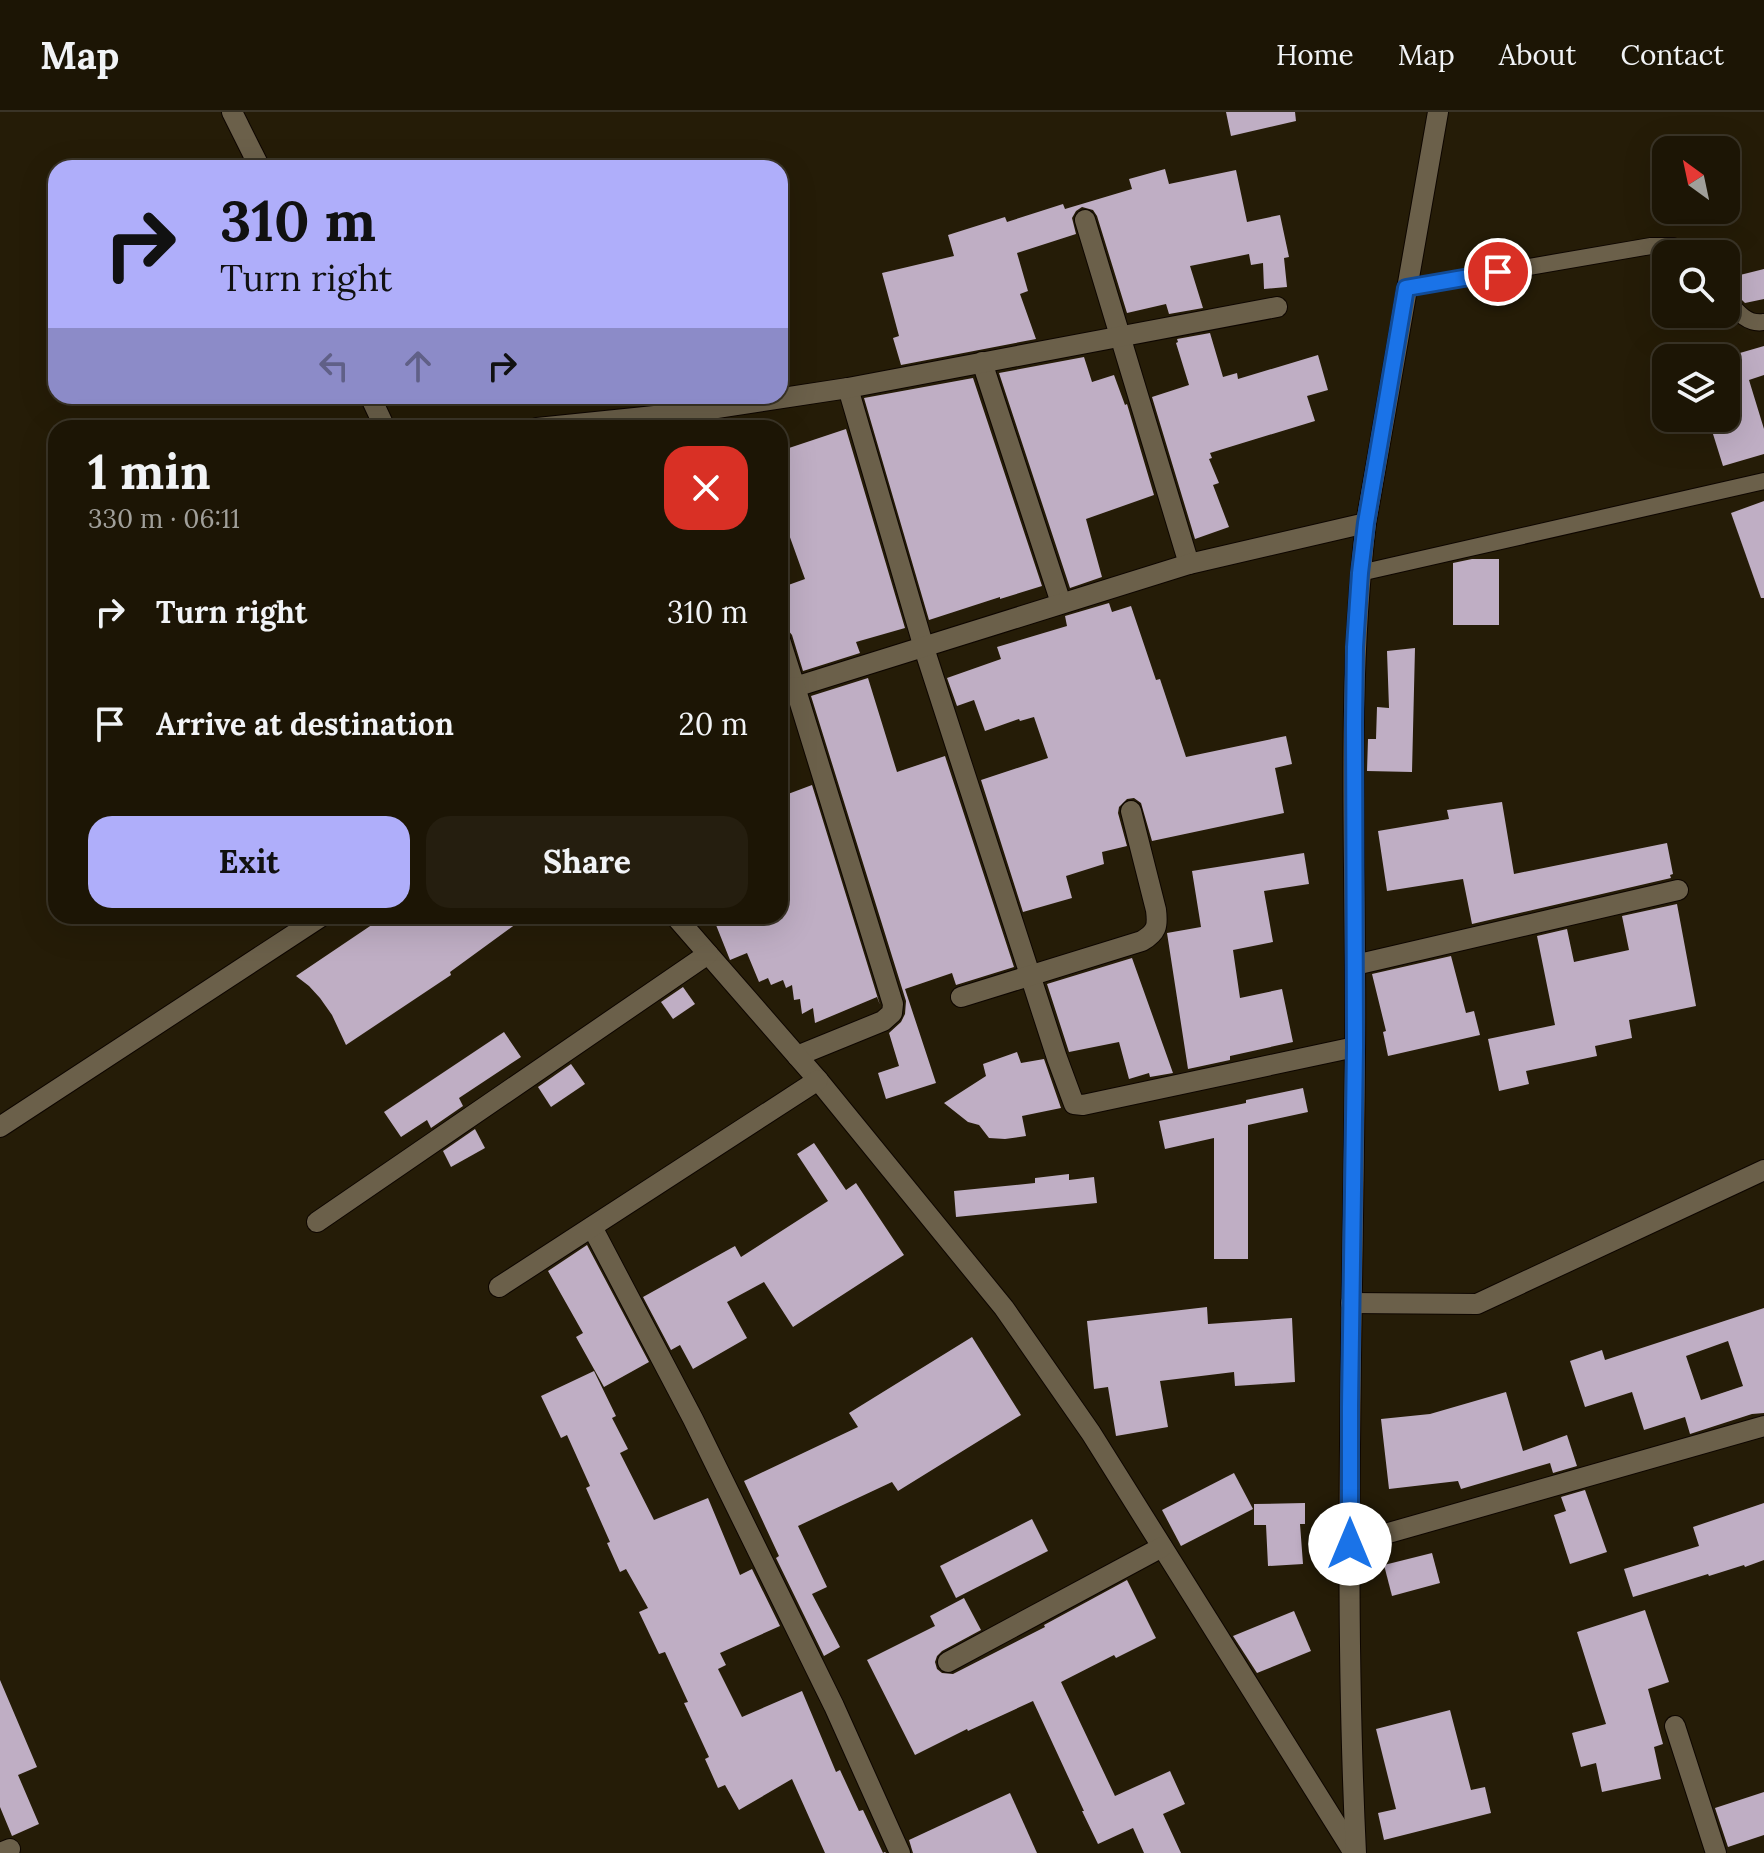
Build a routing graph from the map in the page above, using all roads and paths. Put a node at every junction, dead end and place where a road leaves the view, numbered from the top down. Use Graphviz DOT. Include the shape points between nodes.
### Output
graph roads {
  1 [pos="232,112"];
  2 [pos="1438,112"];
  3 [pos="256,160"];
  4 [pos="1085,220"];
  5 [pos="1652,246"];
  6 [pos="1406,288"];
  7 [pos="1277,307"];
  8 [pos="1740,315"];
  9 [pos="1764,322"];
  10 [pos="1119,336"];
  11 [pos="982,362"];
  12 [pos="848,388"];
  13 [pos="788,401"];
  14 [pos="776,404"];
  15 [pos="709,419"];
  16 [pos="1764,481"];
  17 [pos="1366,523"];
  18 [pos="1189,564"];
  19 [pos="1360,573"];
  20 [pos="1061,603"];
  21 [pos="924,648"];
  22 [pos="788,689"];
  23 [pos="1131,811"];
  24 [pos="1678,890"];
  25 [pos="310,924"];
  26 [pos="682,924"];
  27 [pos="708,954"];
  28 [pos="1355,965"];
  29 [pos="1030,975"];
  30 [pos="961,997"];
  31 [pos="1355,1047"];
  32 [pos="797,1056"];
  33 [pos="818,1080"];
  34 [pos="0,1127"];
  35 [pos="1764,1170"];
  36 [pos="317,1222"];
  37 [pos="592,1227"];
  38 [pos="499,1287"];
  39 [pos="1351,1303"];
  40 [pos="1764,1426"];
  41 [pos="1350,1544"];
  42 [pos="1162,1547"];
  43 [pos="948,1662"];
  44 [pos="1675,1726"];
  45 [pos="900,1853"];
  46 [pos="1355,1853"];
  47 [pos="1716,1853"];
  1 -- 3 [label="street"];
  2 -- 6 [label="street"];
  4 -- 10 [label="street"];
  5 -- 6 [label="lane"];
  6 -- 17 [label="street"];
  7 -- 10 [label="street"];
  8 -- 9 [label="lane"];
  10 -- 11 [label="street"];
  10 -- 18 [label="street"];
  11 -- 12 [label="street"];
  11 -- 20 [label="street"];
  12 -- 13 [label="street"];
  12 -- 21 [label="street"];
  14 -- 15 [label="street"];
  16 -- 19 [label="lane"];
  17 -- 18 [label="street"];
  17 -- 19 [label="street"];
  18 -- 20 [label="street"];
  19 -- 28 [label="street" via="1354,724"];
  20 -- 21 [label="street"];
  21 -- 22 [label="street"];
  21 -- 29 [label="street"];
  22 -- 32 [label="street" via="893,1004 883,1021"];
  23 -- 29 [label="street" via="1156,910 1152,935"];
  24 -- 28 [label="street"];
  25 -- 34 [label="street"];
  26 -- 27 [label="street"];
  27 -- 32 [label="street"];
  27 -- 36 [label="street"];
  28 -- 31 [label="street"];
  29 -- 30 [label="street"];
  29 -- 31 [label="street" via="1074,1104"];
  31 -- 39 [label="street"];
  32 -- 33 [label="street"];
  33 -- 37 [label="street"];
  33 -- 42 [label="street" via="1004,1308"];
  35 -- 39 [label="street" via="1477,1304"];
  37 -- 38 [label="street"];
  37 -- 45 [label="street" via="693,1419"];
  39 -- 41 [label="street"];
  40 -- 41 [label="street"];
  41 -- 46 [label="street"];
  42 -- 43 [label="street"];
  42 -- 46 [label="street"];
  44 -- 47 [label="street"];
}
